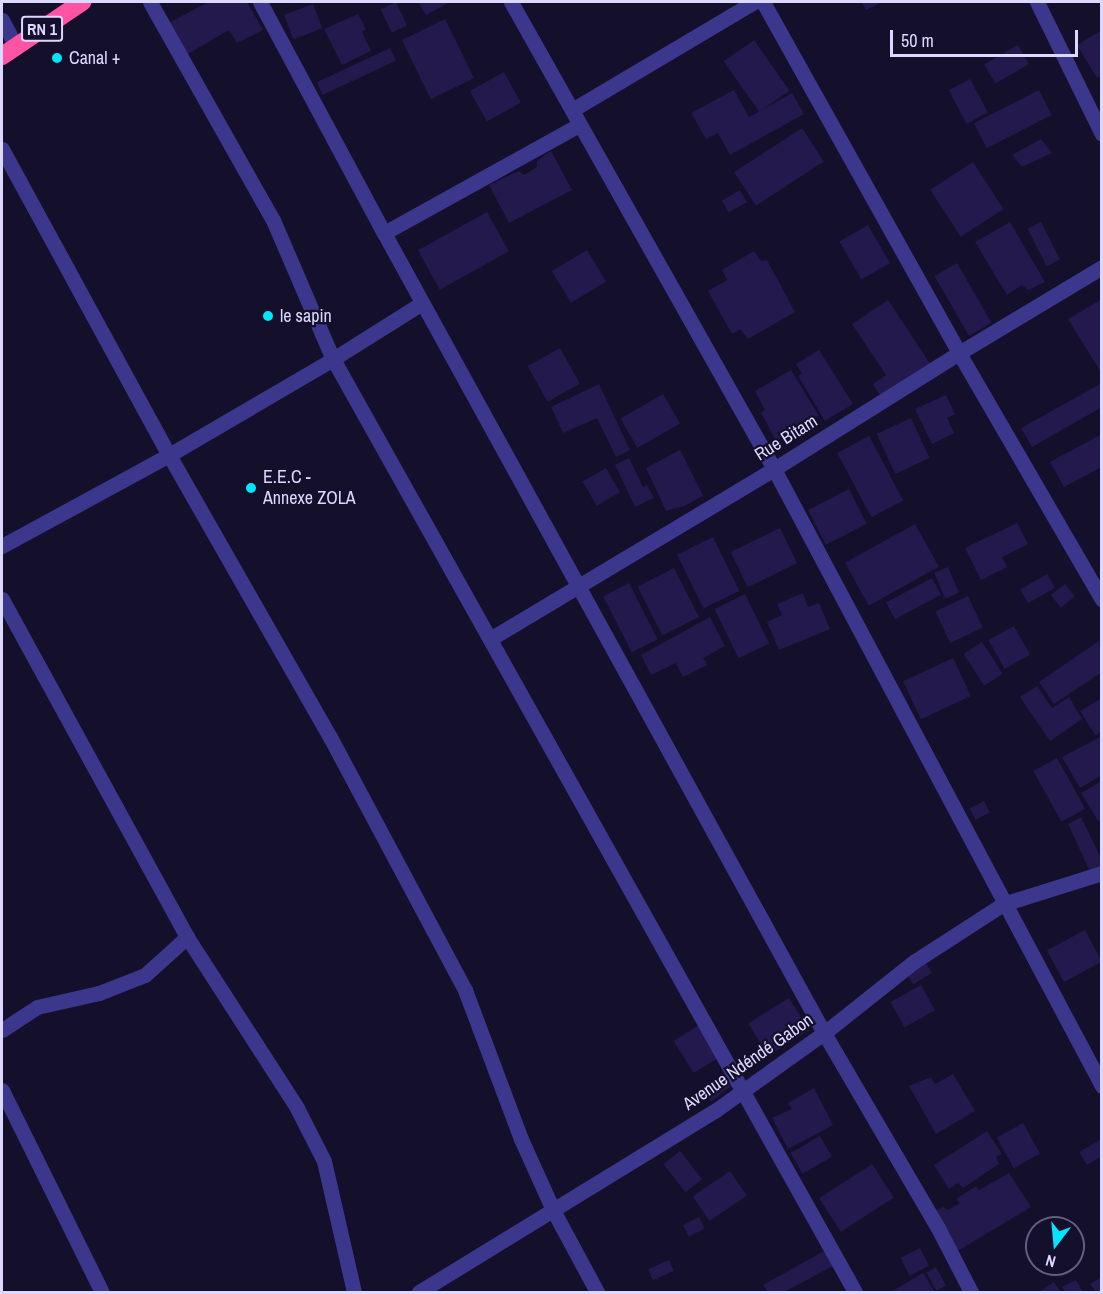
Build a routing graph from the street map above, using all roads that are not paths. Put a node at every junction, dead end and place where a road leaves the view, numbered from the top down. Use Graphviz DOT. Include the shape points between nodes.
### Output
graph roads {
  1 [pos="82,2"];
  2 [pos="150,2"];
  3 [pos="260,2"];
  4 [pos="510,2"];
  5 [pos="754,2"];
  6 [pos="763,2"];
  7 [pos="1037,2"];
  8 [pos="2,20"];
  9 [pos="9,51"];
  10 [pos="572,110"];
  11 [pos="579,125"];
  12 [pos="1101,134"];
  13 [pos="2,149"];
  14 [pos="384,233"];
  15 [pos="1101,267"];
  16 [pos="422,303"];
  17 [pos="958,353"];
  18 [pos="333,359"];
  19 [pos="169,455"];
  20 [pos="774,469"];
  21 [pos="2,546"];
  22 [pos="577,585"];
  23 [pos="2,598"];
  24 [pos="1101,600"];
  25 [pos="490,639"];
  26 [pos="1101,873"];
  27 [pos="1003,904"];
  28 [pos="187,938"];
  29 [pos="2,1030"];
  30 [pos="824,1033"];
  31 [pos="1101,1086"];
  32 [pos="2,1090"];
  33 [pos="742,1091"];
  34 [pos="554,1212"];
  35 [pos="102,1293"];
  36 [pos="354,1293"];
  37 [pos="419,1293"];
  38 [pos="597,1293"];
  39 [pos="855,1293"];
  40 [pos="971,1293"];
  1 -- 9 [label="highway, RN 1"];
  2 -- 18 [label="street" via="273,220"];
  3 -- 14 [label="street"];
  4 -- 10 [label="street"];
  5 -- 10 [label="street"];
  6 -- 17 [label="street"];
  7 -- 12 [label="street"];
  8 -- 9 [label="street"];
  10 -- 11 [label="street"];
  11 -- 14 [label="street"];
  11 -- 20 [label="street"];
  13 -- 19 [label="street"];
  14 -- 16 [label="street"];
  15 -- 17 [label="street, Rue Bitam"];
  16 -- 18 [label="street"];
  16 -- 22 [label="street"];
  17 -- 20 [label="street, Rue Bitam"];
  17 -- 24 [label="street"];
  18 -- 19 [label="street"];
  18 -- 25 [label="street"];
  19 -- 21 [label="street"];
  19 -- 34 [label="street" via="330,737 465,990 521,1139"];
  20 -- 22 [label="street, Rue Bitam"];
  20 -- 27 [label="street"];
  22 -- 25 [label="street, Rue Bitam"];
  22 -- 30 [label="street"];
  23 -- 28 [label="street"];
  25 -- 33 [label="street"];
  26 -- 27 [label="street, Avenue Ndéndé Gabon"];
  27 -- 30 [label="street, Avenue Ndéndé Gabon" via="915,961"];
  27 -- 31 [label="street"];
  28 -- 29 [label="street" via="145,975 99,993 37,1007"];
  28 -- 36 [label="street" via="297,1108 324,1161"];
  30 -- 33 [label="street, Avenue Ndéndé Gabon"];
  30 -- 40 [label="street" via="938,1228"];
  32 -- 35 [label="street"];
  33 -- 34 [label="street, Avenue Ndéndé Gabon"];
  33 -- 39 [label="street"];
  34 -- 37 [label="street, Avenue Ndéndé Gabon"];
  34 -- 38 [label="street"];
}
